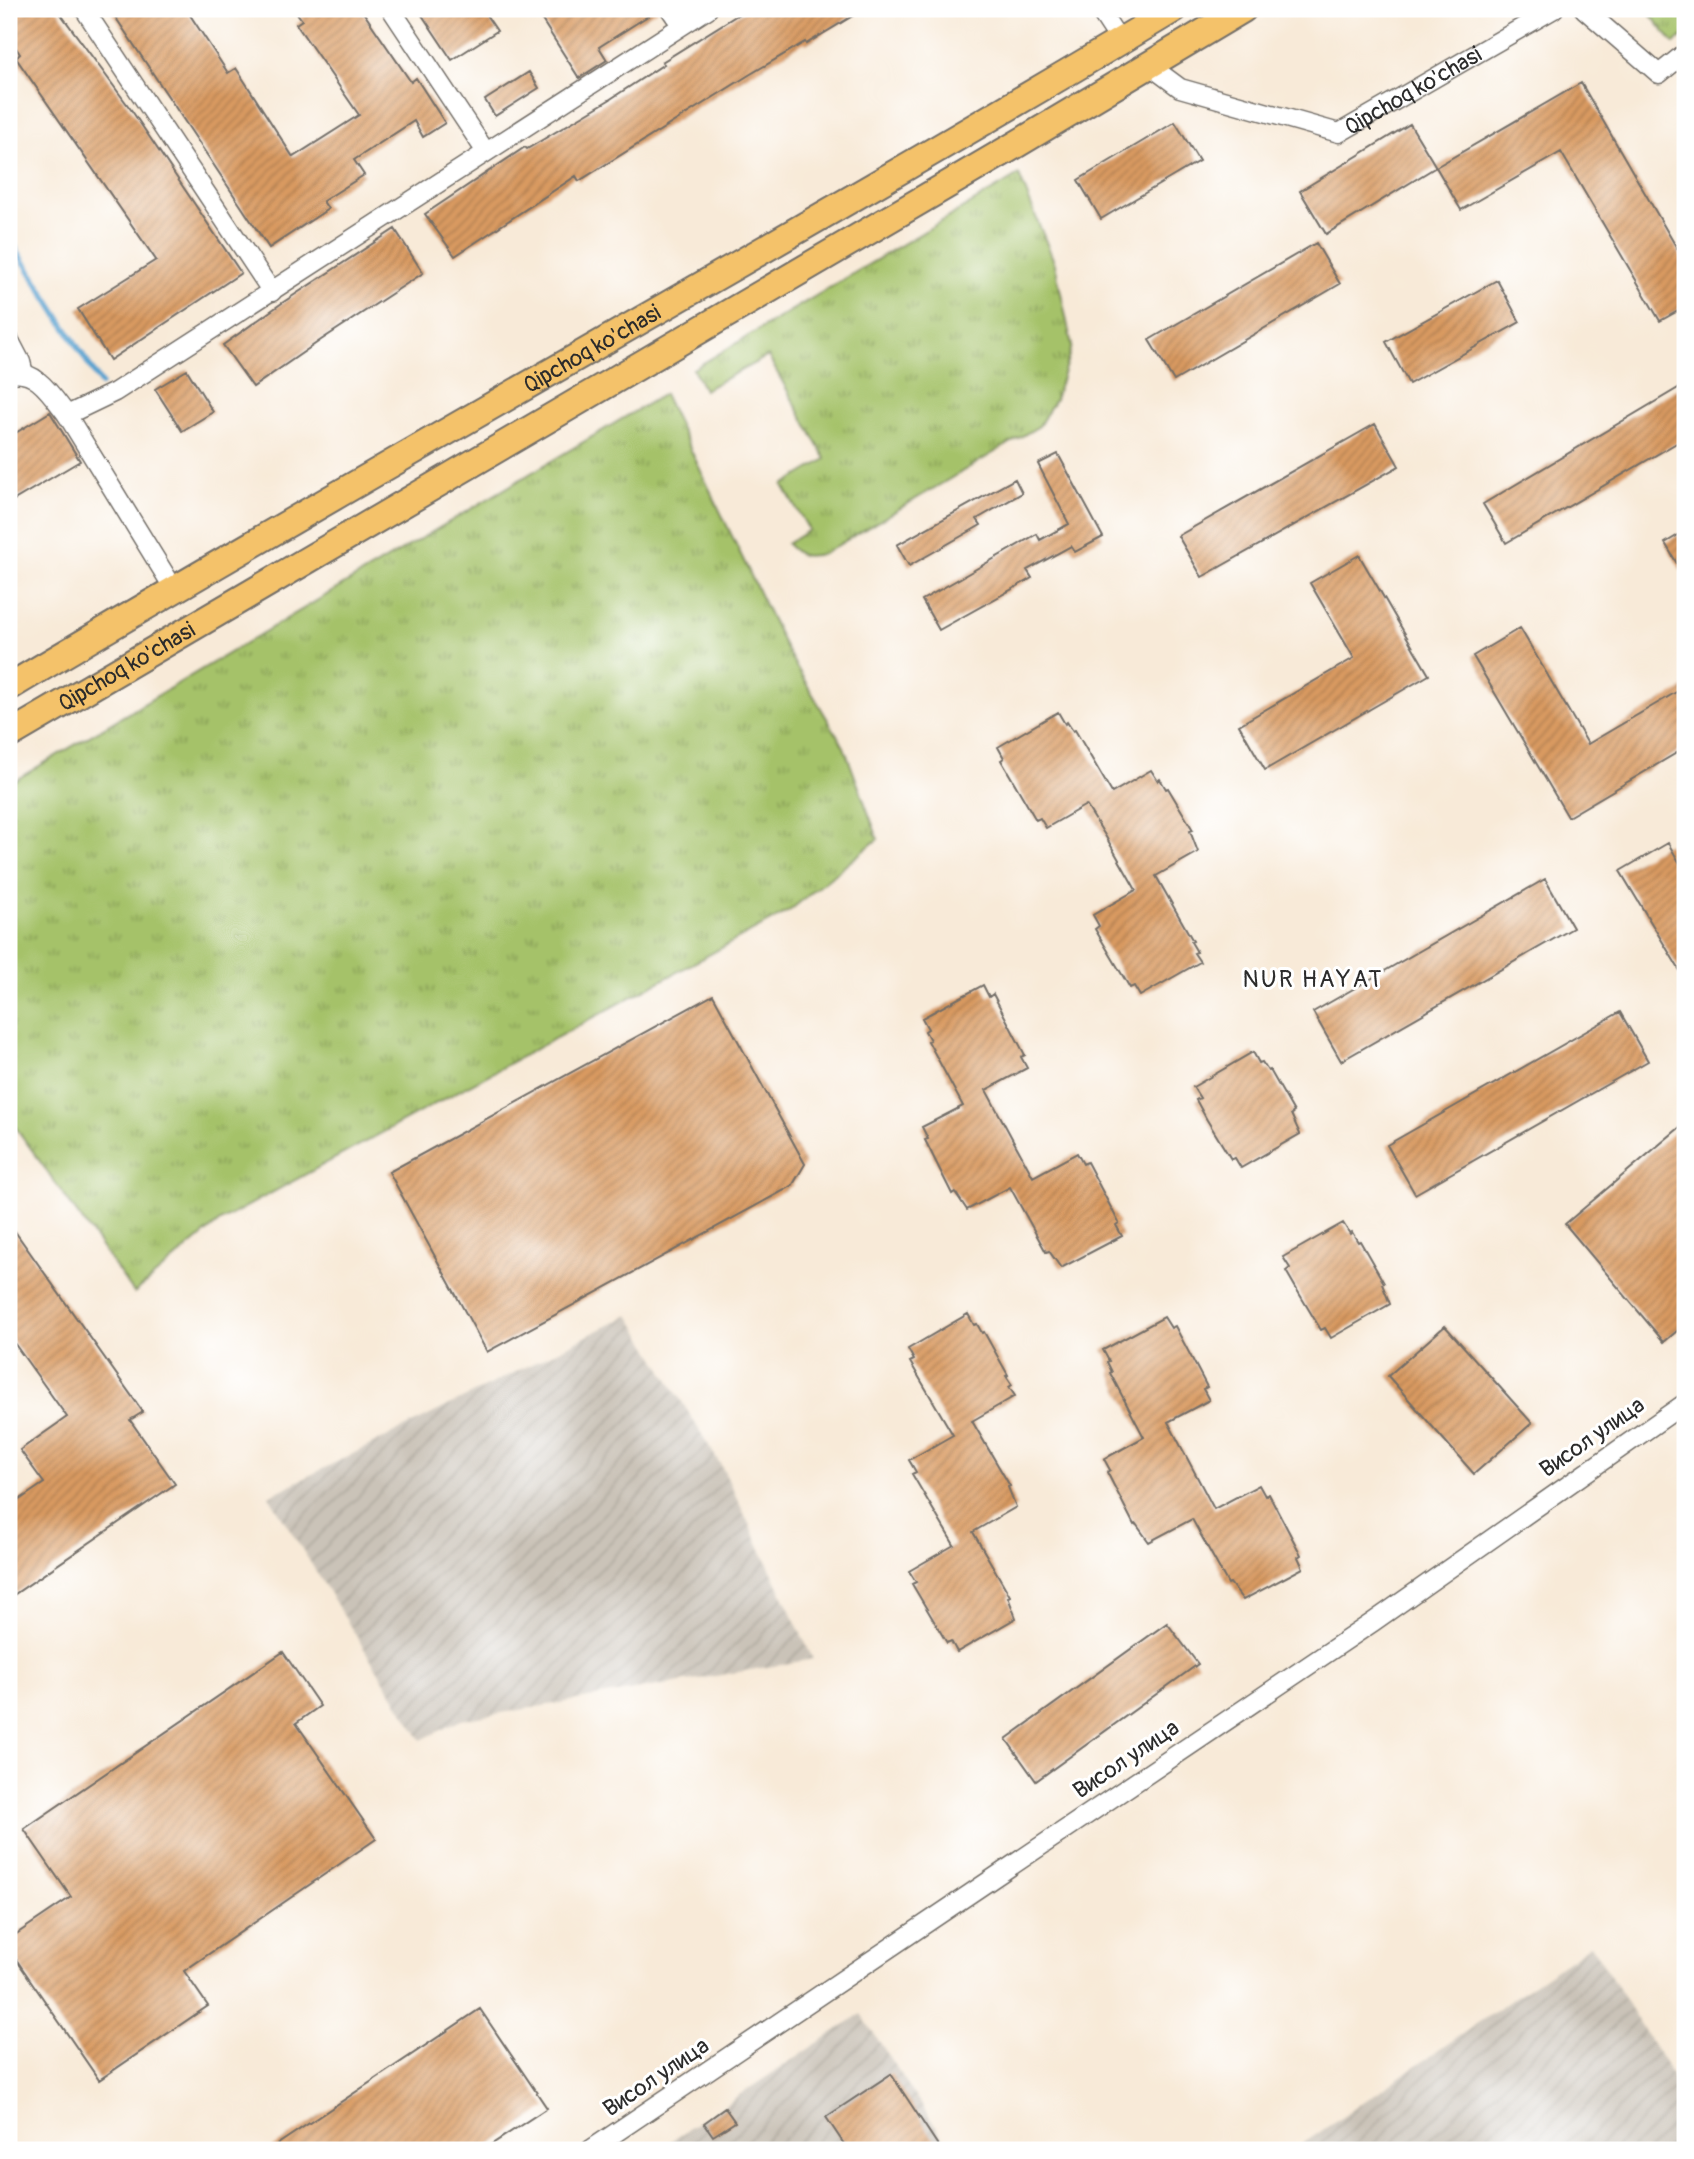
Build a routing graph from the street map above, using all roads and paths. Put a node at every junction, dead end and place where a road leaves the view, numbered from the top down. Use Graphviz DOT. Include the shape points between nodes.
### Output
graph roads {
  1 [pos="84,9"];
  2 [pos="391,9"];
  3 [pos="670,9"];
  4 [pos="708,9"];
  5 [pos="1099,9"];
  6 [pos="1174,9"];
  7 [pos="1244,9"];
  8 [pos="1554,9"];
  9 [pos="1584,9"];
  10 [pos="681,25"];
  11 [pos="1121,41"];
  12 [pos="1685,53"];
  13 [pos="1149,65"];
  14 [pos="1000,113"];
  15 [pos="1017,144"];
  16 [pos="486,152"];
  17 [pos="272,292"];
  18 [pos="9,340"];
  19 [pos="17,374"];
  20 [pos="66,415"];
  21 [pos="236,552"];
  22 [pos="260,588"];
  23 [pos="174,589"];
  24 [pos="9,687"];
  25 [pos="9,735"];
  26 [pos="1685,1403"];
  27 [pos="590,2150"];
  1 -- 17 [label="street"];
  2 -- 16 [label="street"];
  3 -- 10 [label="street"];
  4 -- 10 [label="street"];
  5 -- 11 [label="street"];
  6 -- 11 [label="main road, Qipchoq ko'chasi"];
  7 -- 13 [label="main road, Qipchoq ko'chasi"];
  8 -- 13 [label="street, Qipchoq ko'chasi" via="1339,133 1180,89"];
  9 -- 12 [label="street" via="1659,74"];
  10 -- 16 [label="street"];
  11 -- 14 [label="main road, Qipchoq ko'chasi"];
  13 -- 15 [label="main road, Qipchoq ko'chasi"];
  14 -- 15 [label="main road" via="1015,122"];
  14 -- 21 [label="main road, Qipchoq ko'chasi"];
  15 -- 22 [label="main road, Qipchoq ko'chasi"];
  16 -- 17 [label="street"];
  17 -- 20 [label="street" via="107,396"];
  18 -- 19 [label="street" via="21,362"];
  19 -- 20 [label="street" via="39,381"];
  20 -- 23 [label="street"];
  21 -- 22 [label="main road" via="233,578"];
  21 -- 23 [label="main road, Qipchoq ko'chasi"];
  22 -- 25 [label="main road, Qipchoq ko'chasi"];
  23 -- 24 [label="main road, Qipchoq ko'chasi"];
  26 -- 27 [label="street, Висол улица" via="1373,1622"];
}
